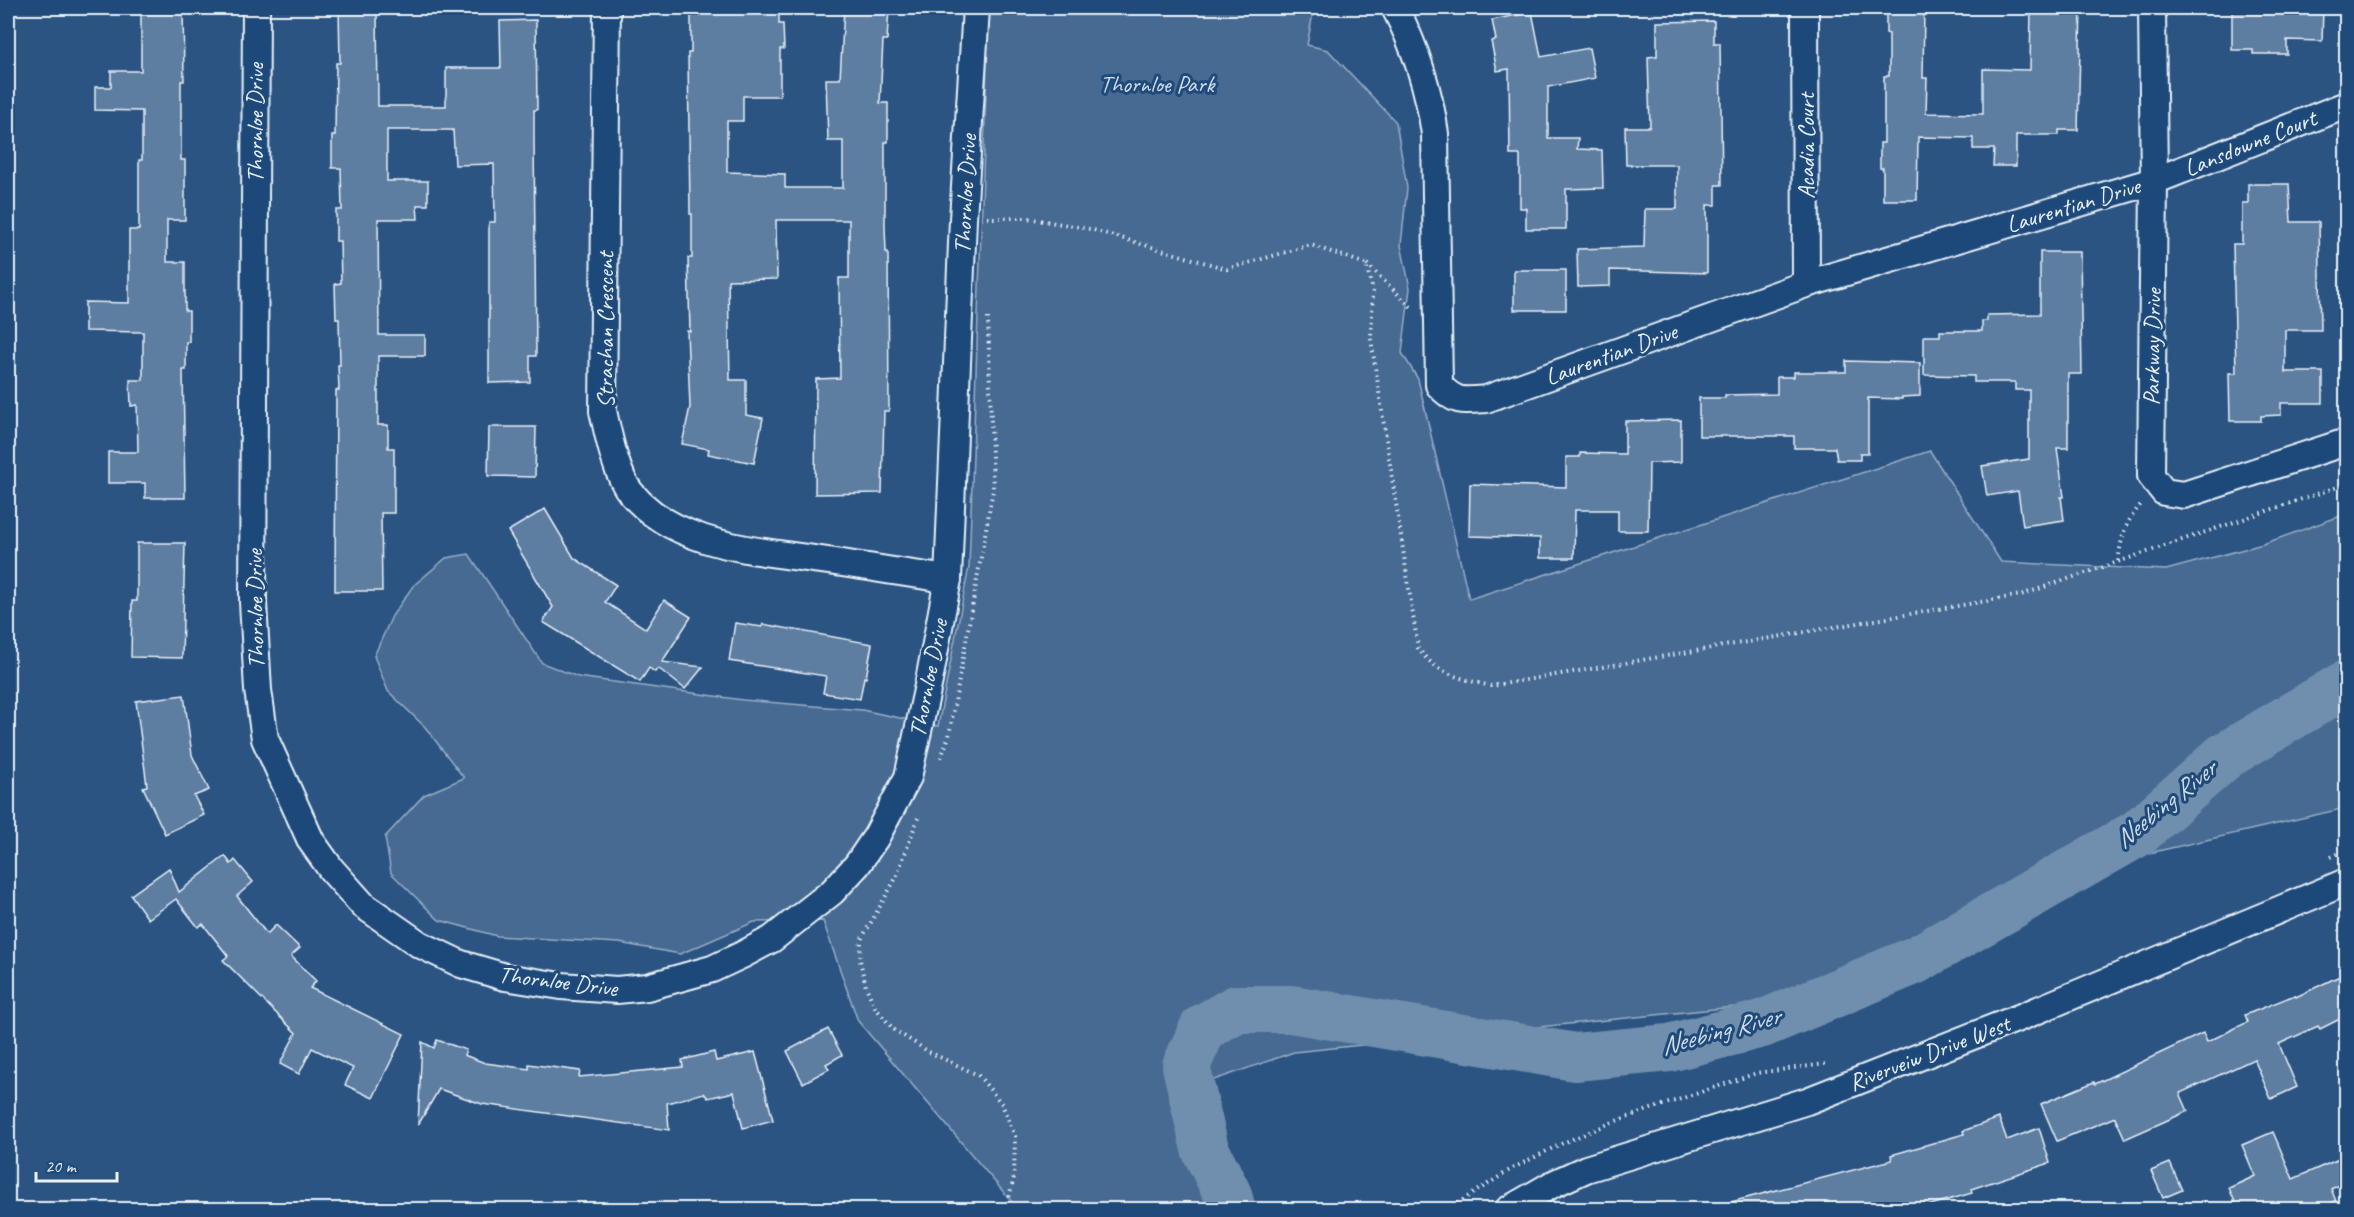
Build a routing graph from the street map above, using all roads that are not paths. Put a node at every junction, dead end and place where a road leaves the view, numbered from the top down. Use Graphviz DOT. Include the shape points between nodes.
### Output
graph roads {
  1 [pos="256,8"];
  2 [pos="607,8"];
  3 [pos="976,8"];
  4 [pos="1395,8"];
  5 [pos="1805,8"];
  6 [pos="2152,8"];
  7 [pos="2346,105"];
  8 [pos="2154,181"];
  9 [pos="1806,284"];
  10 [pos="2346,442"];
  11 [pos="948,579"];
  12 [pos="2346,882"];
  13 [pos="1508,1209"];
  1 -- 11 [label="street, Thornloe Drive" via="254,602 258,690 265,739 310,841 363,905 419,944 461,964 505,977 561,986 617,990 647,987 712,969 772,939 832,892 857,865 908,777"];
  2 -- 11 [label="street, Strachan Crescent" via="603,411 612,450 629,491 676,528 714,542"];
  3 -- 11 [label="street, Thornloe Drive"];
  4 -- 9 [label="street, Laurentian Drive" via="1408,33 1430,99 1435,134 1439,385 1449,396 1462,401 1486,399"];
  5 -- 9 [label="street, Acadia Court"];
  6 -- 8 [label="street, Parkway Drive"];
  7 -- 8 [label="street, Lansdowne Court"];
  8 -- 9 [label="street, Laurentian Drive"];
  8 -- 10 [label="street, Parkway Drive" via="2151,476 2164,492 2184,495"];
  12 -- 13 [label="street, Riverveiw Drive West" via="1807,1101 1586,1169"];
}
